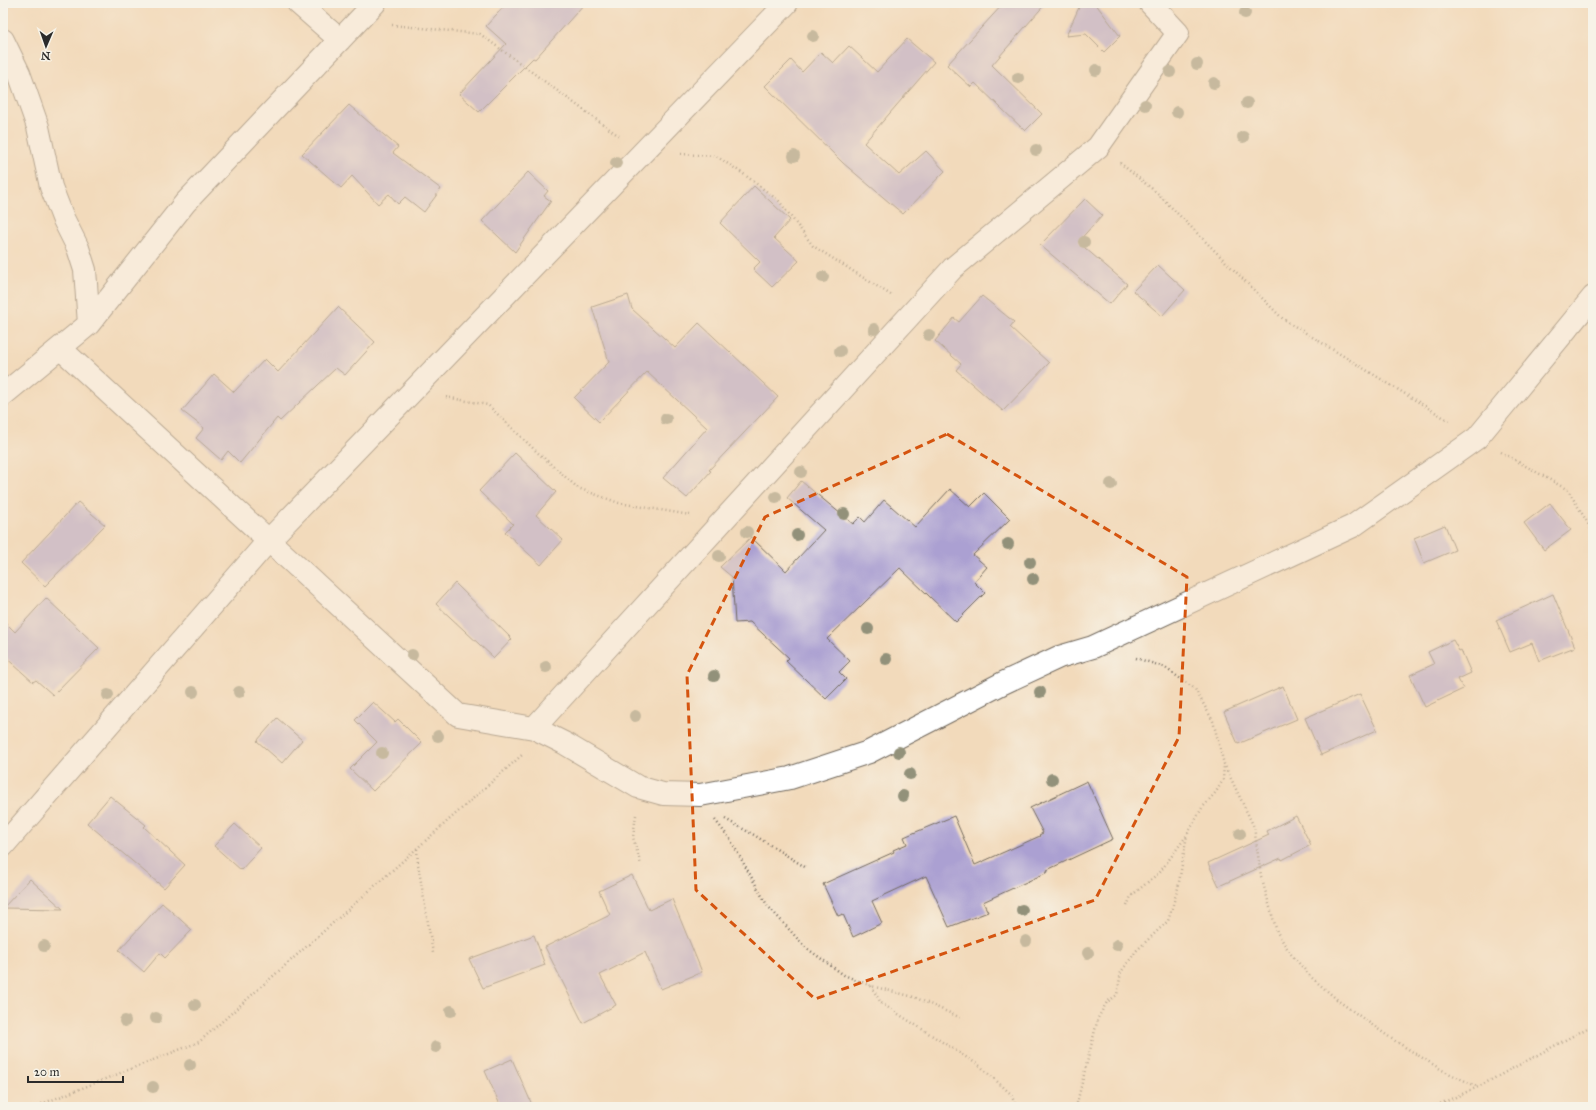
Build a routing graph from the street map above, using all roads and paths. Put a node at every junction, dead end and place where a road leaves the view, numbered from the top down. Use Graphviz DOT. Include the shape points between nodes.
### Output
graph roads {
  1 [pos="298,3"];
  2 [pos="375,3"];
  3 [pos="787,3"];
  4 [pos="1150,3"];
  5 [pos="3,40"];
  6 [pos="340,40"];
  7 [pos="1098,146"];
  8 [pos="1593,297"];
  9 [pos="89,324"];
  10 [pos="60,348"];
  11 [pos="413,391"];
  12 [pos="3,395"];
  13 [pos="1477,438"];
  14 [pos="728,515"];
  15 [pos="1593,532"];
  16 [pos="269,540"];
  17 [pos="1134,657"];
  18 [pos="534,728"];
  19 [pos="1224,764"];
  20 [pos="638,787"];
  21 [pos="677,794"];
  22 [pos="721,817"];
  23 [pos="1187,835"];
  24 [pos="3,846"];
  25 [pos="417,848"];
  26 [pos="640,865"];
  27 [pos="805,867"];
  28 [pos="1126,906"];
  29 [pos="434,952"];
  30 [pos="871,986"];
  31 [pos="961,1018"];
  32 [pos="1593,1025"];
  33 [pos="1478,1087"];
  34 [pos="34,1107"];
  35 [pos="1016,1107"];
  36 [pos="1076,1107"];
  37 [pos="1433,1107"];
  1 -- 6 [label="street"];
  2 -- 6 [label="street"];
  3 -- 11 [label="street"];
  4 -- 7 [label="street" via="1178,33"];
  5 -- 9 [label="street" via="19,73 38,127 51,187 62,218 78,248 85,270"];
  6 -- 9 [label="street" via="185,203"];
  7 -- 13 [label="path" via="1156,192 1282,319"];
  7 -- 14 [label="street" via="953,268"];
  8 -- 13 [label="street"];
  9 -- 10 [label="street"];
  10 -- 12 [label="street"];
  10 -- 16 [label="street"];
  11 -- 14 [label="path" via="488,405 578,488 619,503 685,515"];
  11 -- 16 [label="street"];
  13 -- 15 [label="path" via="1568,490"];
  13 -- 21 [label="street" via="1353,526 1093,647 1059,657 869,752 790,778 700,795"];
  14 -- 18 [label="street"];
  16 -- 18 [label="street" via="458,715"];
  16 -- 24 [label="street"];
  17 -- 19 [label="path" via="1164,667 1195,689 1214,721"];
  18 -- 20 [label="street"];
  18 -- 25 [label="path" via="531,746"];
  19 -- 23 [label="path" via="1223,780 1202,808"];
  19 -- 33 [label="path" via="1254,827 1267,900 1277,932 1290,952 1311,977 1340,1002 1442,1070"];
  20 -- 21 [label="street" via="663,794"];
  20 -- 26 [label="path" via="633,837"];
  21 -- 30 [label="path" via="707,810 730,839 767,905 805,947 844,975"];
  22 -- 27 [label="path"];
  23 -- 28 [label="path" via="1160,872 1130,896"];
  23 -- 36 [label="path" via="1178,888 1168,922 1138,950 1121,972 1117,995 1107,1002 1098,1018"];
  25 -- 29 [label="path"];
  25 -- 34 [label="path" via="199,1042"];
  30 -- 31 [label="path" via="914,997"];
  30 -- 35 [label="path" via="881,1003 980,1066 1012,1094"];
  32 -- 33 [label="path"];
  33 -- 37 [label="path"];
}
